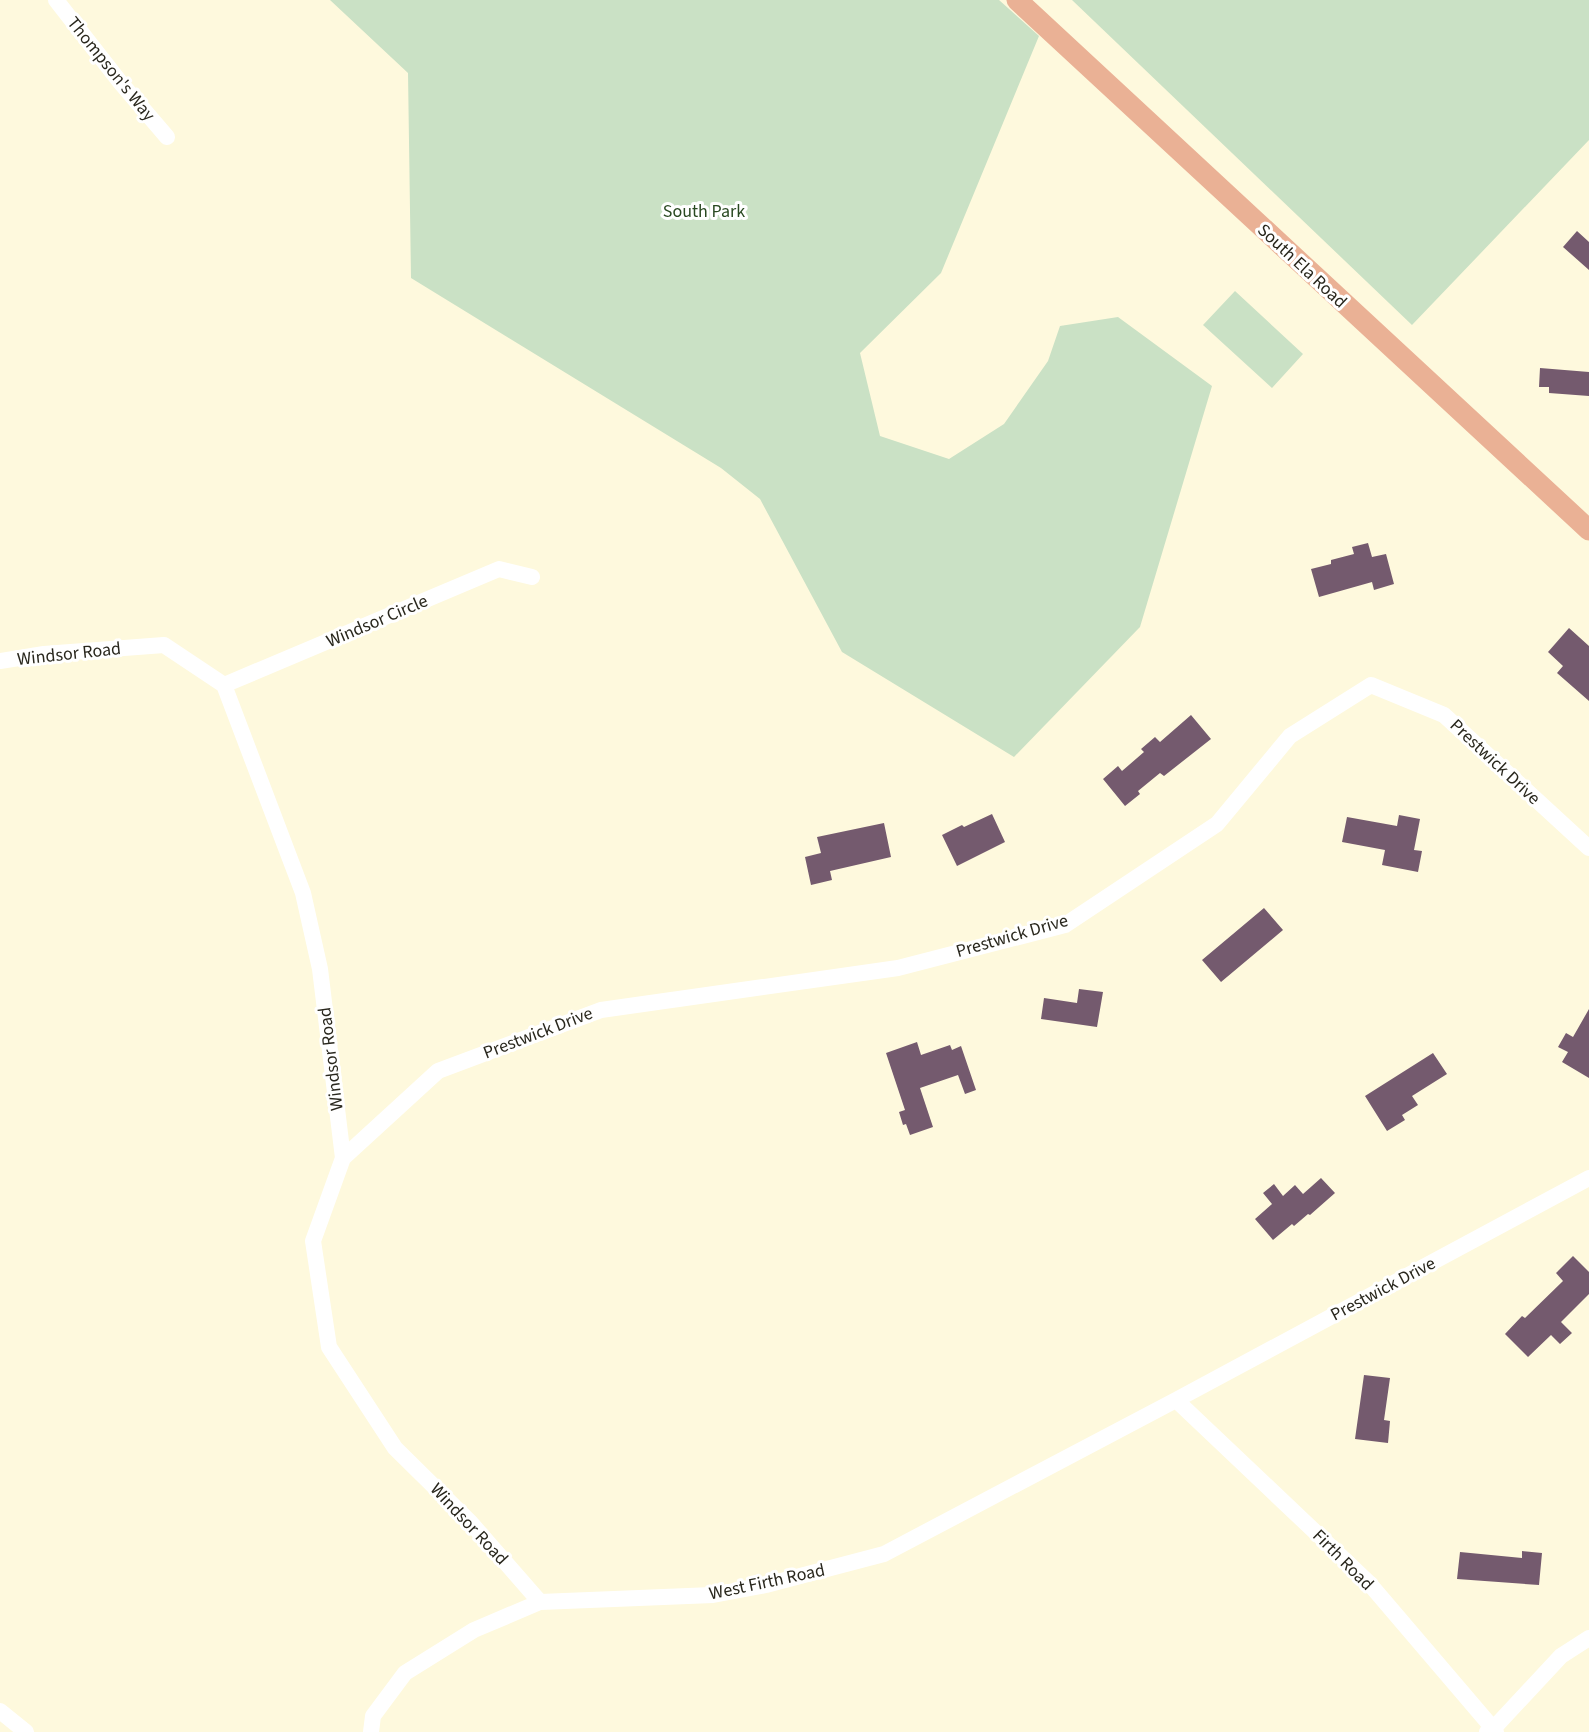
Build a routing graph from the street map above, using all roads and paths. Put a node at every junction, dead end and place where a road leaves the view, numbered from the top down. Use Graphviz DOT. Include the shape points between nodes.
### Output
graph roads {
  1 [pos="56,0"];
  2 [pos="1017,0"];
  3 [pos="167,137"];
  4 [pos="1589,530"];
  5 [pos="532,577"];
  6 [pos="0,661"];
  7 [pos="225,685"];
  8 [pos="1589,848"];
  9 [pos="343,1158"];
  10 [pos="1589,1179"];
  11 [pos="1176,1400"];
  12 [pos="540,1602"];
  13 [pos="1589,1638"];
  14 [pos="0,1711"];
  15 [pos="1492,1731"];
  16 [pos="26,1732"];
  17 [pos="371,1732"];
  1 -- 3 [label="street, Thompson's Way"];
  2 -- 4 [label="main road, South Ela Road"];
  5 -- 7 [label="street, Windsor Circle" via="499,569"];
  6 -- 7 [label="street, Windsor Road" via="164,645"];
  7 -- 9 [label="street, Windsor Road" via="303,893 321,969"];
  8 -- 9 [label="street, Prestwick Drive" via="1444,715 1371,685 1290,736 1217,824 1065,925 898,968 601,1010 438,1071"];
  9 -- 12 [label="street, Windsor Road" via="313,1241 329,1347 395,1448 471,1523"];
  10 -- 11 [label="street, Prestwick Drive"];
  11 -- 12 [label="street, West Firth Road" via="884,1554 712,1595"];
  11 -- 15 [label="street, Firth Road" via="1368,1582"];
  12 -- 17 [label="street, West Firth Road" via="474,1630 405,1673 373,1716"];
  13 -- 15 [label="street" via="1561,1656"];
  14 -- 16 [label="street"];
}
